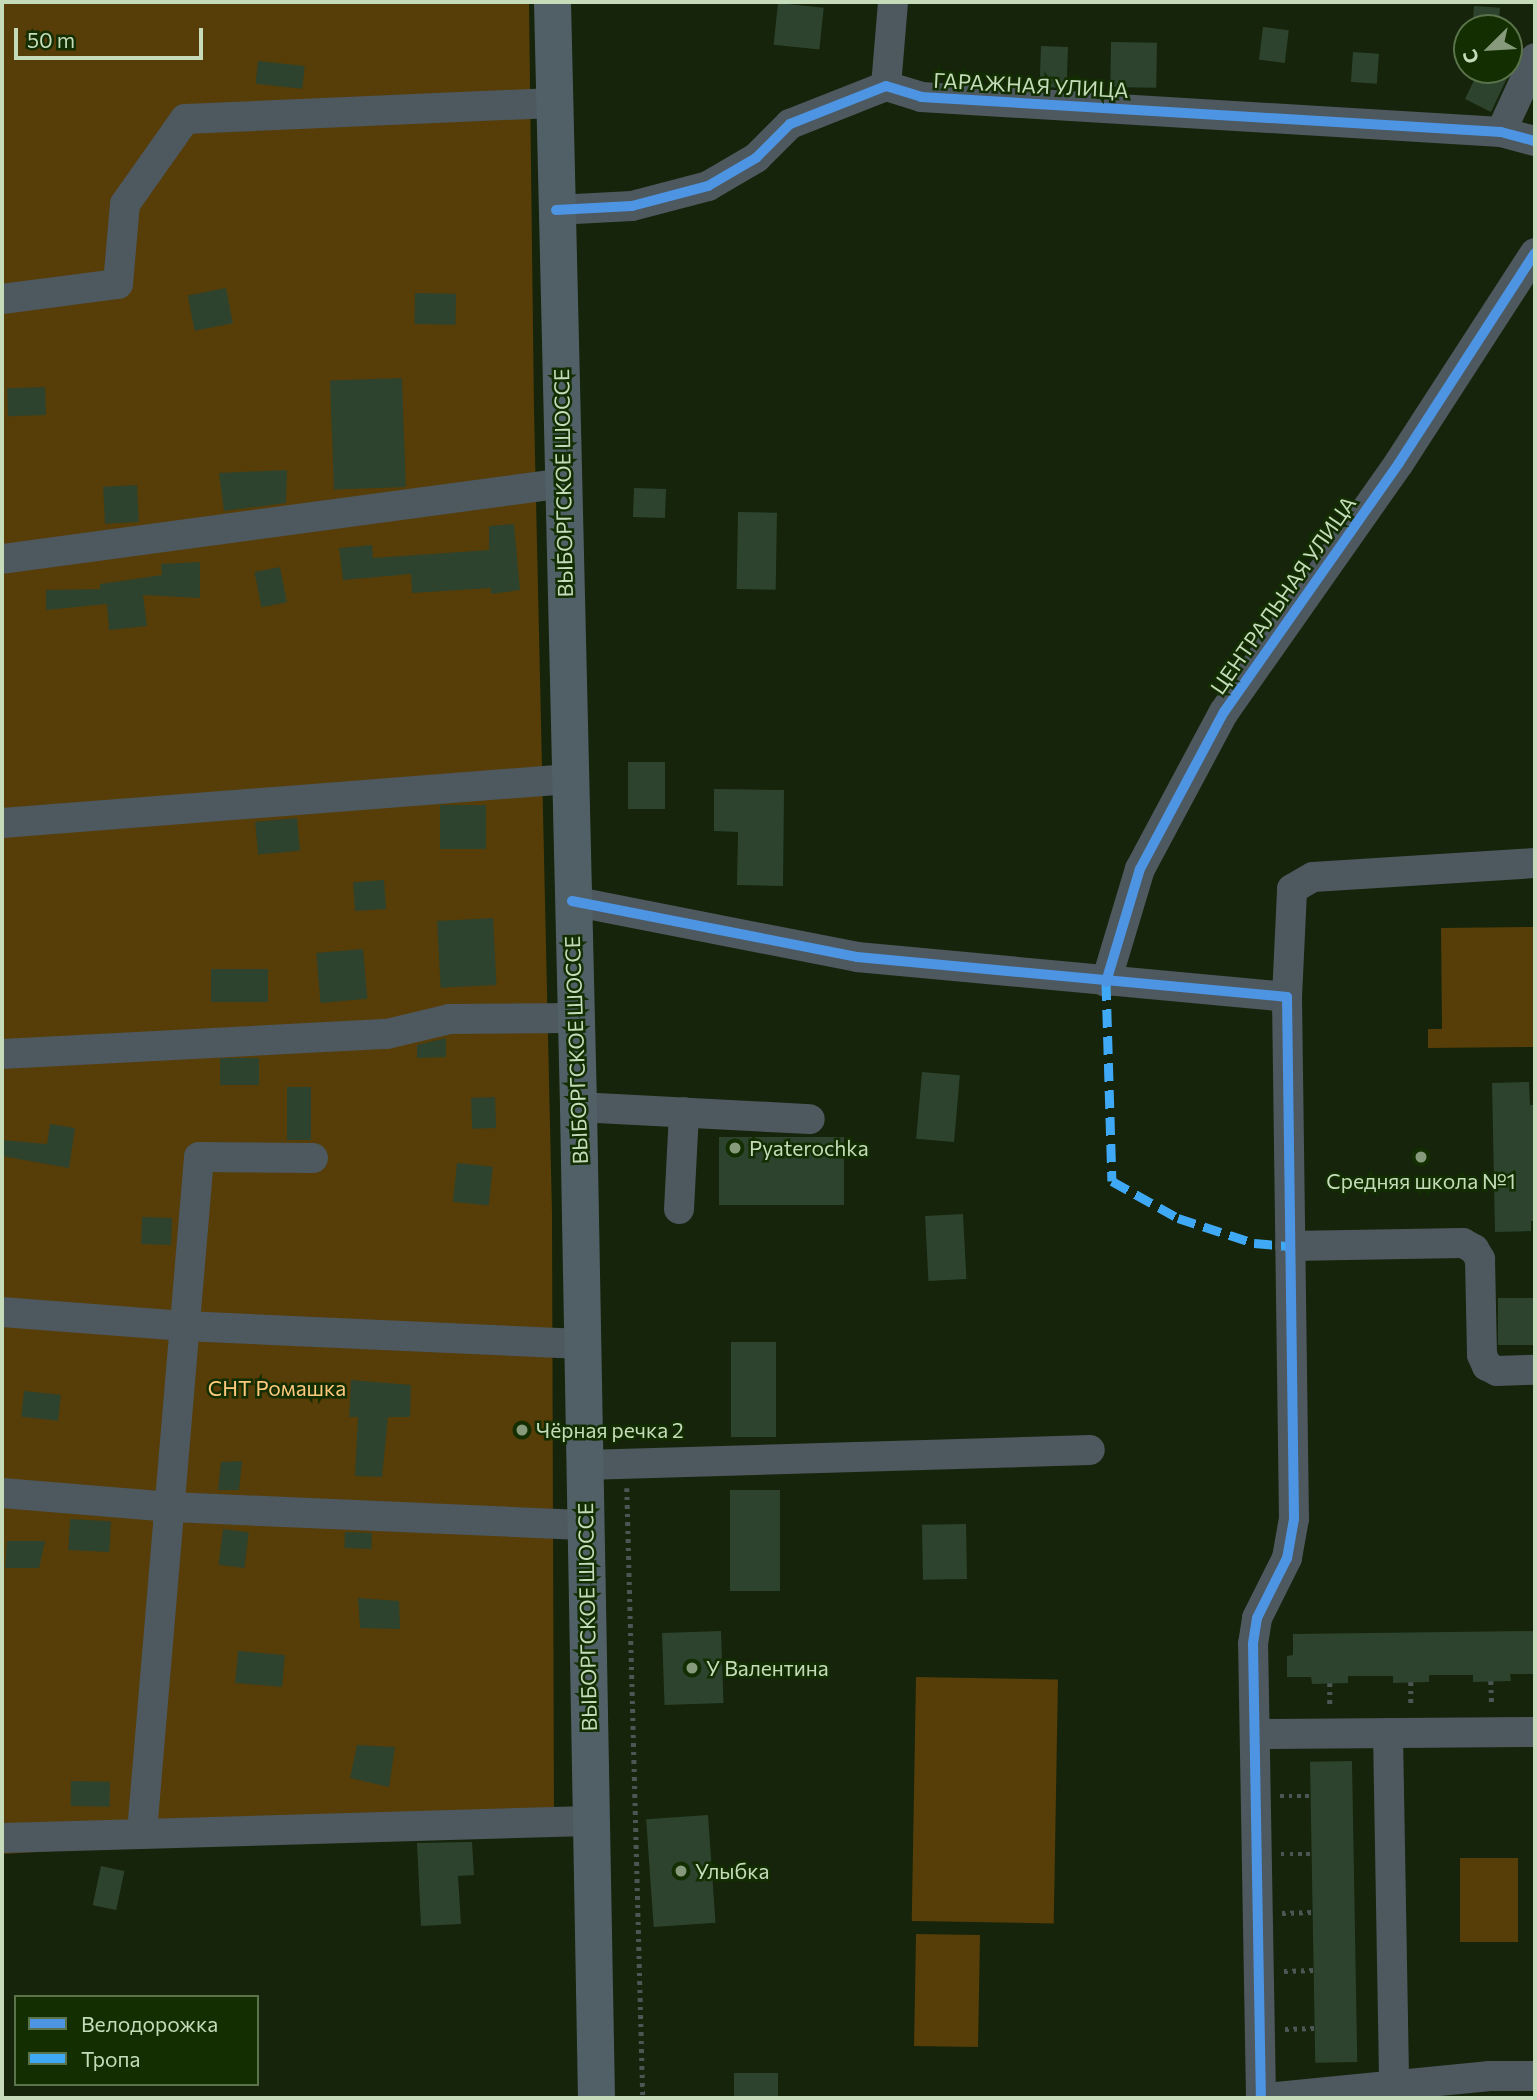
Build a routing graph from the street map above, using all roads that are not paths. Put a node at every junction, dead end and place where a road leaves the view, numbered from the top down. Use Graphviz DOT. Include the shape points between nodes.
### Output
graph roads {
  1 [pos="552,2"];
  2 [pos="893,2"];
  3 [pos="1535,58"];
  4 [pos="886,86"];
  5 [pos="554,103"];
  6 [pos="1501,132"];
  7 [pos="1535,141"];
  8 [pos="555,210"];
  9 [pos="1535,253"];
  10 [pos="2,299"];
  11 [pos="564,483"];
  12 [pos="2,559"];
  13 [pos="569,779"];
  14 [pos="2,822"];
  15 [pos="1535,863"];
  16 [pos="572,901"];
  17 [pos="1106,982"];
  18 [pos="1287,997"];
  19 [pos="575,1018"];
  20 [pos="2,1054"];
  21 [pos="578,1107"];
  22 [pos="684,1112"];
  23 [pos="810,1119"];
  24 [pos="313,1158"];
  25 [pos="680,1209"];
  26 [pos="1290,1246"];
  27 [pos="2,1312"];
  28 [pos="184,1326"];
  29 [pos="582,1344"];
  30 [pos="1535,1370"];
  31 [pos="1090,1450"];
  32 [pos="585,1465"];
  33 [pos="2,1493"];
  34 [pos="172,1507"];
  35 [pos="587,1525"];
  36 [pos="1535,1732"];
  37 [pos="1388,1733"];
  38 [pos="1255,1734"];
  39 [pos="589,1821"];
  40 [pos="142,1832"];
  41 [pos="2,1838"];
  42 [pos="1535,2076"];
  43 [pos="1394,2085"];
  44 [pos="596,2098"];
  45 [pos="1264,2098"];
  1 -- 5 [label="main road, ВЫБОРГСКОЕ ШОССЕ"];
  2 -- 4 [label="street"];
  3 -- 6 [label="street"];
  4 -- 6 [label="street, ГАРАЖНАЯ УЛИЦА" via="921,97"];
  4 -- 8 [label="street" via="790,124 756,158 708,186 632,206"];
  5 -- 8 [label="main road, ВЫБОРГСКОЕ ШОССЕ"];
  5 -- 10 [label="street" via="185,119 125,204 118,284"];
  6 -- 7 [label="street, ГАРАЖНАЯ УЛИЦА"];
  8 -- 11 [label="main road, ВЫБОРГСКОЕ ШОССЕ"];
  9 -- 17 [label="street, ЦЕНТРАЛЬНАЯ УЛИЦА" via="1399,463 1224,712 1140,869"];
  11 -- 12 [label="street"];
  11 -- 13 [label="main road, ВЫБОРГСКОЕ ШОССЕ"];
  13 -- 14 [label="street"];
  13 -- 16 [label="main road, ВЫБОРГСКОЕ ШОССЕ"];
  15 -- 18 [label="street" via="1314,877 1292,888"];
  16 -- 17 [label="street" via="857,957"];
  16 -- 19 [label="main road, ВЫБОРГСКОЕ ШОССЕ"];
  17 -- 18 [label="street"];
  18 -- 26 [label="street"];
  19 -- 20 [label="street" via="450,1018 387,1034"];
  19 -- 21 [label="main road, ВЫБОРГСКОЕ ШОССЕ"];
  21 -- 22 [label="street"];
  21 -- 29 [label="main road, ВЫБОРГСКОЕ ШОССЕ"];
  22 -- 23 [label="street"];
  22 -- 25 [label="street"];
  24 -- 28 [label="street" via="200,1157"];
  26 -- 30 [label="street" via="1463,1243 1480,1259 1482,1356 1487,1366 1497,1371"];
  26 -- 38 [label="street" via="1293,1519 1287,1558 1257,1618 1253,1644"];
  27 -- 28 [label="street"];
  28 -- 29 [label="street"];
  28 -- 34 [label="street"];
  29 -- 32 [label="main road, ВЫБОРГСКОЕ ШОССЕ"];
  31 -- 32 [label="street"];
  32 -- 35 [label="main road, ВЫБОРГСКОЕ ШОССЕ"];
  33 -- 34 [label="street"];
  34 -- 35 [label="street"];
  34 -- 40 [label="street"];
  35 -- 39 [label="main road, ВЫБОРГСКОЕ ШОССЕ"];
  36 -- 37 [label="street"];
  37 -- 38 [label="street"];
  37 -- 43 [label="street"];
  38 -- 45 [label="street"];
  39 -- 40 [label="street"];
  39 -- 44 [label="main road, ВЫБОРГСКОЕ ШОССЕ"];
  40 -- 41 [label="street"];
  42 -- 43 [label="street"];
  43 -- 45 [label="street"];
}
